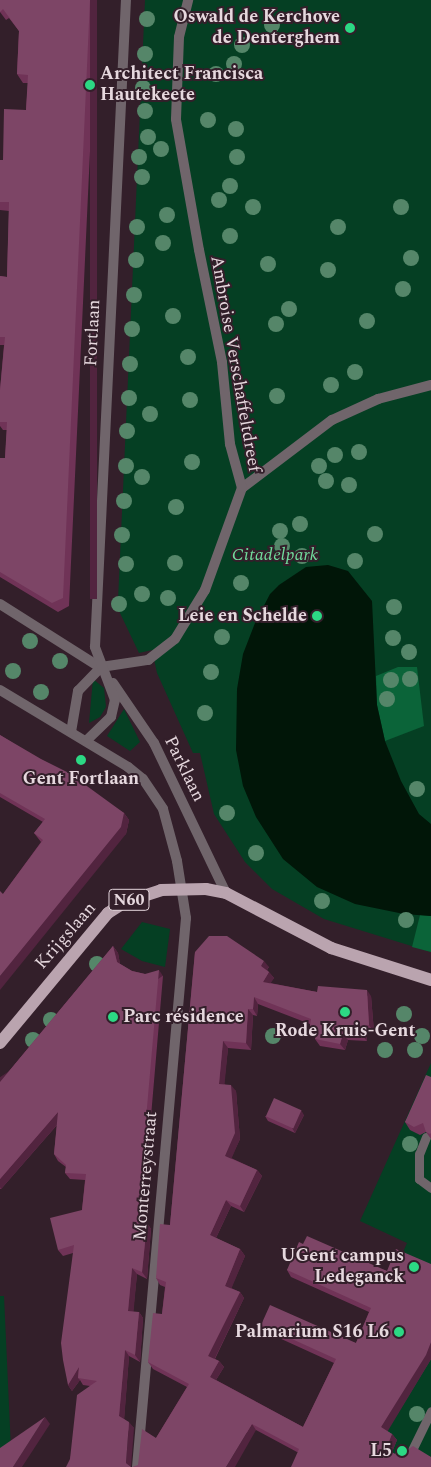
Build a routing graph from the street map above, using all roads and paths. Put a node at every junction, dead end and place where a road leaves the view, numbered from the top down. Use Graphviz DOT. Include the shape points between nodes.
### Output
graph roads {
  1 [pos="126,0"];
  2 [pos="188,0"];
  3 [pos="431,385"];
  4 [pos="242,488"];
  5 [pos="0,604"];
  6 [pos="101,666"];
  7 [pos="0,690"];
  8 [pos="71,732"];
  9 [pos="86,741"];
  10 [pos="181,889"];
  11 [pos="226,893"];
  12 [pos="431,980"];
  13 [pos="0,1043"];
  14 [pos="426,1137"];
  15 [pos="431,1188"];
  16 [pos="431,1411"];
  17 [pos="412,1450"];
  18 [pos="137,1467"];
  1 -- 6 [label="street, Fortlaan" via="96,603 95,647"];
  2 -- 4 [label="street, Ambroise Verschaffeltdreef" via="179,37 176,119 198,250 222,362 230,444"];
  3 -- 4 [label="street" via="378,399 332,420"];
  4 -- 6 [label="street, Ambroise Verschaffeltdreef" via="205,590 175,639 148,660"];
  5 -- 6 [label="street, Parklaan"];
  6 -- 8 [label="street" via="78,691"];
  6 -- 9 [label="street" via="115,700 111,717"];
  6 -- 11 [label="street, Parklaan" via="154,743"];
  7 -- 8 [label="street, Parklaan"];
  8 -- 9 [label="street, Parklaan"];
  9 -- 10 [label="street, Parklaan" via="128,767 155,794 171,833"];
  10 -- 11 [label="main road, N60"];
  10 -- 13 [label="main road, Krijgslaan / N60" via="146,893 108,913"];
  10 -- 18 [label="street, Monterreystraat" via="186,918"];
  11 -- 12 [label="main road, N60" via="330,948"];
  14 -- 15 [label="lane" via="419,1154 419,1179"];
  16 -- 17 [label="lane"];
}
